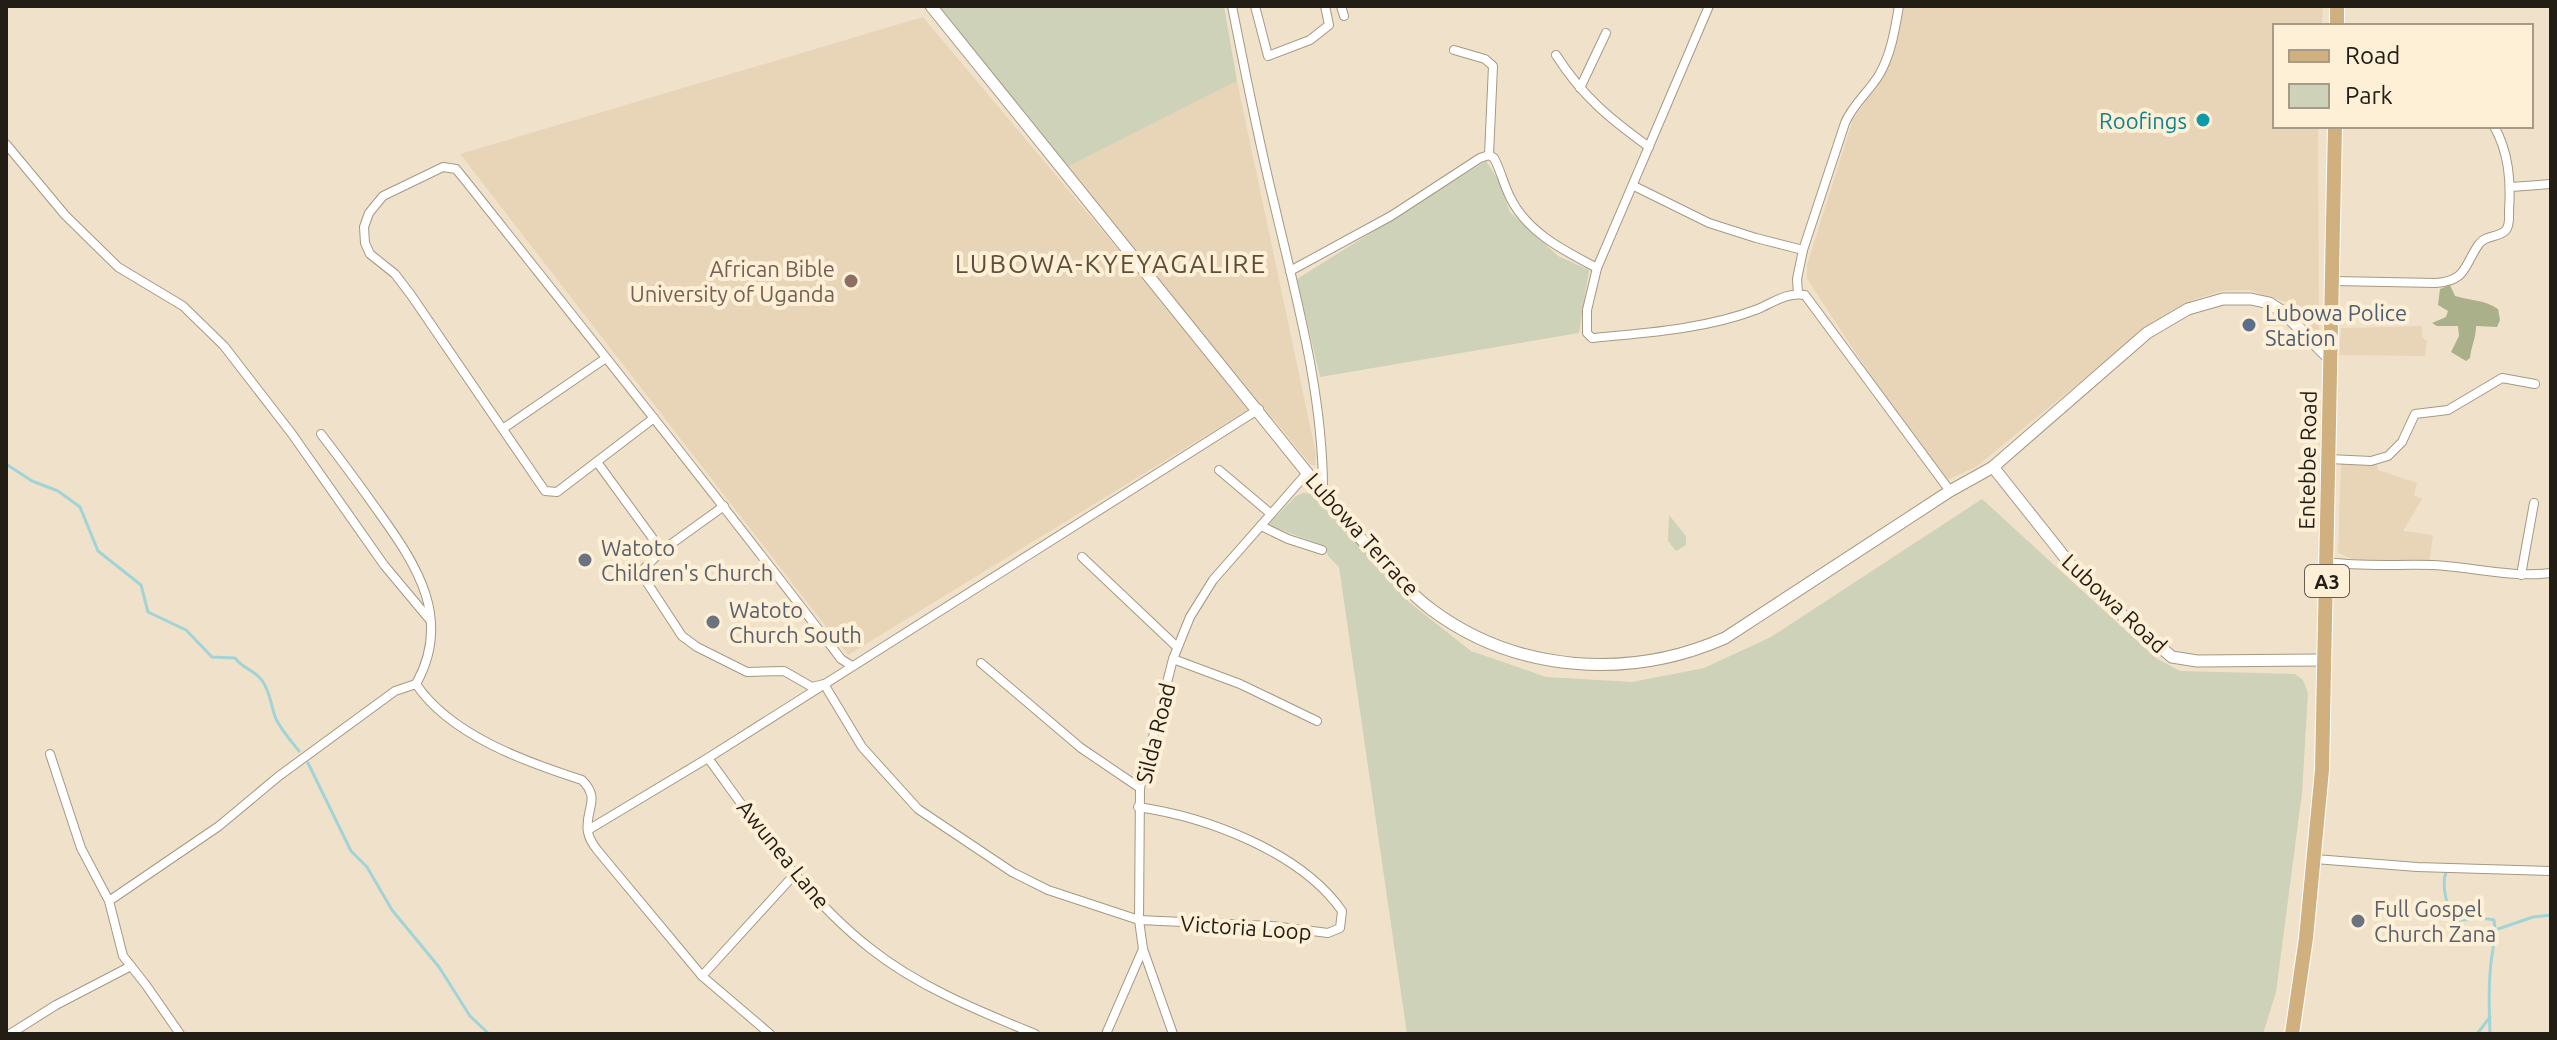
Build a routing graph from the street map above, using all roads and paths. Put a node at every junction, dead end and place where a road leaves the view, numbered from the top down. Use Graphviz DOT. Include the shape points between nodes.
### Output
graph roads {
  1 [pos="931,6"];
  2 [pos="1232,6"];
  3 [pos="1255,6"];
  4 [pos="1325,6"];
  5 [pos="1709,6"];
  6 [pos="1899,6"];
  7 [pos="1606,33"];
  8 [pos="1454,50"];
  9 [pos="1556,55"];
  10 [pos="1580,88"];
  11 [pos="2335,128"];
  12 [pos="2495,128"];
  13 [pos="6,144"];
  14 [pos="1649,147"];
  15 [pos="1489,155"];
  16 [pos="2551,184"];
  17 [pos="1634,186"];
  18 [pos="2511,187"];
  19 [pos="1803,250"];
  20 [pos="1597,268"];
  21 [pos="1290,271"];
  22 [pos="2334,281"];
  23 [pos="1798,294"];
  24 [pos="606,358"];
  25 [pos="2331,360"];
  26 [pos="2535,384"];
  27 [pos="1259,409"];
  28 [pos="654,418"];
  29 [pos="504,428"];
  30 [pos="321,434"];
  31 [pos="2329,459"];
  32 [pos="597,462"];
  33 [pos="1993,467"];
  34 [pos="1219,470"];
  35 [pos="1308,472"];
  36 [pos="1323,490"];
  37 [pos="1950,491"];
  38 [pos="2534,503"];
  39 [pos="724,506"];
  40 [pos="1271,514"];
  41 [pos="1261,526"];
  42 [pos="1322,550"];
  43 [pos="660,552"];
  44 [pos="1082,557"];
  45 [pos="2327,562"];
  46 [pos="2551,573"];
  47 [pos="2521,575"];
  48 [pos="430,620"];
  49 [pos="1177,647"];
  50 [pos="1173,659"];
  51 [pos="2325,660"];
  52 [pos="981,663"];
  53 [pos="852,666"];
  54 [pos="416,684"];
  55 [pos="824,684"];
  56 [pos="1317,721"];
  57 [pos="50,754"];
  58 [pos="708,758"];
  59 [pos="1140,788"];
  60 [pos="1138,807"];
  61 [pos="588,830"];
  62 [pos="2315,859"];
  63 [pos="2551,871"];
  64 [pos="794,875"];
  65 [pos="109,901"];
  66 [pos="1139,920"];
  67 [pos="1143,949"];
  68 [pos="131,966"];
  69 [pos="702,976"];
  70 [pos="10,1034"];
  71 [pos="180,1034"];
  72 [pos="770,1034"];
  73 [pos="1035,1034"];
  74 [pos="1106,1034"];
  75 [pos="1173,1034"];
  76 [pos="2292,1034"];
  1 -- 27 [label="street, Lubowa Terrace"];
  2 -- 21 [label="street"];
  3 -- 4 [label="street" via="1268,56 1310,40 1329,25"];
  5 -- 14 [label="street"];
  6 -- 19 [label="street" via="1879,74 1848,115"];
  7 -- 10 [label="street"];
  8 -- 15 [label="street" via="1493,66"];
  9 -- 10 [label="street"];
  10 -- 14 [label="street" via="1605,116"];
  11 -- 22 [label="main road, Entebbe Road / A3"];
  12 -- 18 [label="street"];
  13 -- 48 [label="street" via="65,215 118,267 183,306 224,346"];
  14 -- 17 [label="street"];
  15 -- 20 [label="street" via="1524,220"];
  15 -- 21 [label="street"];
  16 -- 18 [label="street"];
  17 -- 19 [label="street" via="1709,223"];
  17 -- 20 [label="street"];
  18 -- 22 [label="street" via="2506,230 2481,240 2454,280"];
  19 -- 23 [label="street"];
  20 -- 23 [label="street" via="1587,310 1586,329 1592,338 1714,321"];
  21 -- 36 [label="street" via="1314,386"];
  22 -- 25 [label="main road, Entebbe Road / A3"];
  23 -- 37 [label="street" via="1810,301"];
  24 -- 28 [label="street"];
  24 -- 29 [label="street"];
  24 -- 29 [label="street" via="456,169 443,167 383,196 364,227 370,254 395,274"];
  25 -- 31 [label="main road, Entebbe Road / A3"];
  25 -- 33 [label="street, Lubowa Terrace" via="2269,303 2207,302 2156,326"];
  26 -- 31 [label="street" via="2502,378 2448,410 2415,414 2399,448 2381,459"];
  27 -- 35 [label="street, Lubowa Terrace"];
  27 -- 53 [label="street"];
  28 -- 32 [label="street"];
  28 -- 39 [label="street"];
  29 -- 32 [label="street" via="550,493"];
  30 -- 48 [label="street" via="414,562 426,589"];
  31 -- 45 [label="main road, Entebbe Road / A3"];
  32 -- 43 [label="street"];
  33 -- 37 [label="street, Lubowa Terrace"];
  33 -- 51 [label="street, Lubowa Road" via="2074,569 2172,657"];
  34 -- 40 [label="street"];
  35 -- 36 [label="street, Lubowa Terrace"];
  35 -- 40 [label="street, Silda Road"];
  36 -- 37 [label="street, Lubowa Terrace" via="1394,575 1432,609 1475,637 1565,664 1640,663 1725,638"];
  38 -- 47 [label="street"];
  39 -- 43 [label="street"];
  39 -- 53 [label="street" via="841,659"];
  40 -- 41 [label="street, Silda Road"];
  41 -- 42 [label="street"];
  41 -- 49 [label="street, Silda Road" via="1213,580"];
  43 -- 55 [label="street" via="644,569 646,581 682,636 747,672 784,671 812,687"];
  44 -- 49 [label="street"];
  45 -- 47 [label="street" via="2432,565"];
  45 -- 51 [label="main road, Entebbe Road / A3"];
  46 -- 47 [label="street"];
  48 -- 54 [label="street" via="427,663"];
  49 -- 50 [label="street, Silda Road"];
  50 -- 56 [label="street"];
  50 -- 59 [label="street, Silda Road"];
  51 -- 62 [label="main road, Entebbe Road / A3"];
  52 -- 59 [label="street" via="1081,748"];
  53 -- 55 [label="street"];
  54 -- 61 [label="street" via="432,707 469,731 505,751 582,780 593,796"];
  54 -- 65 [label="street" via="395,691 219,826"];
  55 -- 58 [label="street"];
  55 -- 66 [label="street" via="862,747 918,809 1012,872 1048,890"];
  57 -- 65 [label="street" via="81,848"];
  58 -- 61 [label="street"];
  58 -- 64 [label="street, Awunea Lane"];
  59 -- 60 [label="street, Silda Road"];
  60 -- 66 [label="street, Silda Road"];
  60 -- 66 [label="street, Victoria Loop" via="1181,815 1271,851 1313,879 1335,901 1343,920 1340,928 1328,933"];
  61 -- 69 [label="street" via="605,862"];
  62 -- 63 [label="street"];
  62 -- 76 [label="main road, Entebbe Road / A3"];
  64 -- 69 [label="street"];
  64 -- 73 [label="street, Awunea Lane" via="849,931 896,967"];
  65 -- 68 [label="street" via="123,956"];
  66 -- 67 [label="street, Silda Road"];
  67 -- 74 [label="street"];
  67 -- 75 [label="street, Silda Road"];
  68 -- 70 [label="street"];
  68 -- 71 [label="street"];
  69 -- 72 [label="street"];
}
